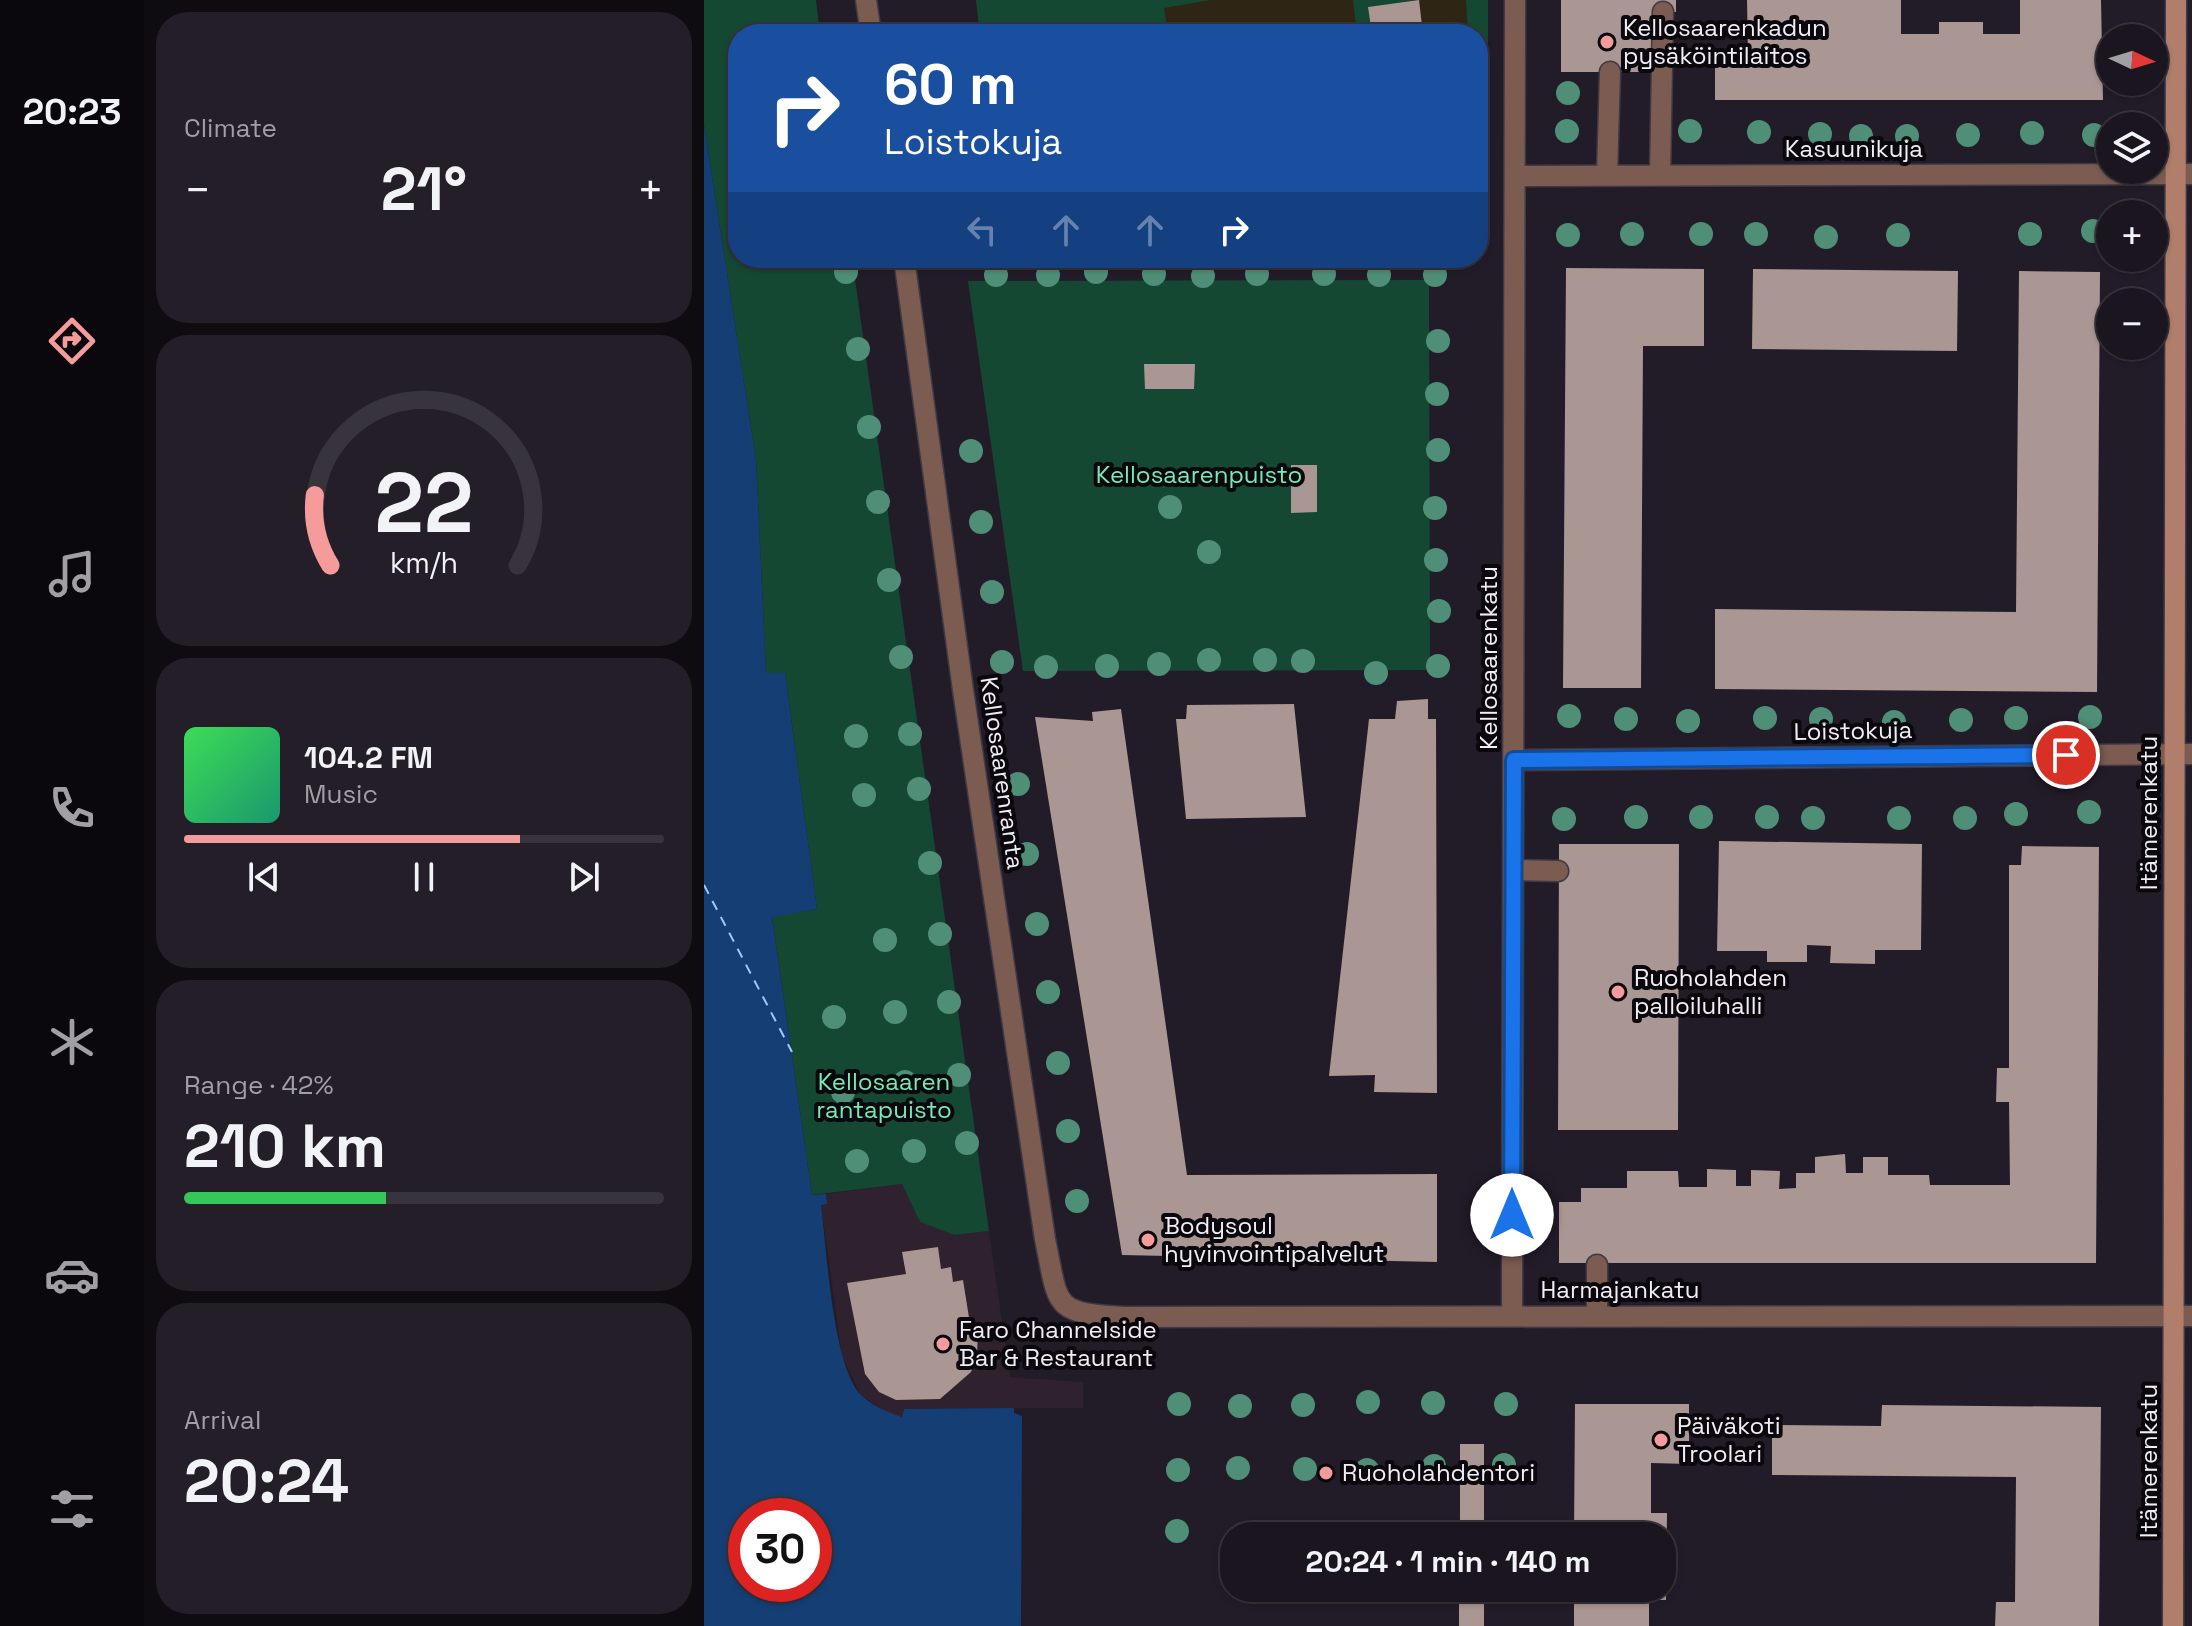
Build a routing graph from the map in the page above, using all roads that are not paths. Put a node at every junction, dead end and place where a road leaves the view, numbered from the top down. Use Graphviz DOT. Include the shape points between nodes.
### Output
graph roads {
  1 [pos="866,0"];
  2 [pos="1515,0"];
  3 [pos="2176,0"];
  4 [pos="1663,12"];
  5 [pos="870,24"];
  6 [pos="1610,72"];
  7 [pos="2184,174"];
  8 [pos="1607,175"];
  9 [pos="1660,175"];
  10 [pos="1515,176"];
  11 [pos="905,268"];
  12 [pos="2184,754"];
  13 [pos="1514,760"];
  14 [pos="1514,870"];
  15 [pos="1558,871"];
  16 [pos="1597,1265"];
  17 [pos="1056,1294"];
  18 [pos="1512,1316"];
  19 [pos="1597,1316"];
  20 [pos="2184,1316"];
  21 [pos="2173,1626"];
  1 -- 5 [label="street"];
  2 -- 10 [label="street, Kellosaarenkatu"];
  3 -- 7 [label="street, Itämerenkatu"];
  4 -- 9 [label="street"];
  6 -- 8 [label="street"];
  7 -- 9 [label="street, Kasuunikuja"];
  7 -- 12 [label="street, Itämerenkatu"];
  8 -- 9 [label="street, Kasuunikuja"];
  8 -- 10 [label="street, Kasuunikuja"];
  10 -- 13 [label="street, Kellosaarenkatu"];
  11 -- 17 [label="street, Kellosaarenranta" via="963,690"];
  12 -- 13 [label="street, Loistokuja"];
  12 -- 20 [label="street, Itämerenkatu"];
  13 -- 14 [label="street, Kellosaarenkatu"];
  14 -- 15 [label="street"];
  14 -- 18 [label="street, Kellosaarenkatu"];
  16 -- 19 [label="street"];
  17 -- 18 [label="street, Harmajankatu" via="1084,1315"];
  18 -- 19 [label="street, Harmajankatu"];
  19 -- 20 [label="street, Harmajankatu"];
  20 -- 21 [label="street, Itämerenkatu"];
}
